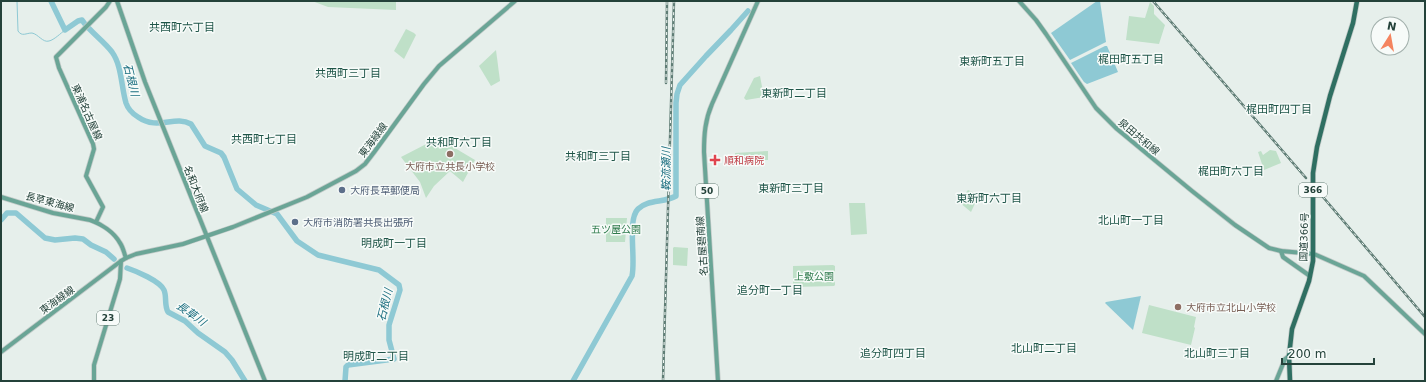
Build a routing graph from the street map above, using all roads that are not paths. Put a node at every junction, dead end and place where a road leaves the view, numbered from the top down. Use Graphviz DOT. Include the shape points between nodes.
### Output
graph roads {
  1 [pos="110,1"];
  2 [pos="117,1"];
  3 [pos="515,1"];
  4 [pos="758,1"];
  5 [pos="1019,1"];
  6 [pos="1357,1"];
  7 [pos="1,197"];
  8 [pos="96,222"];
  9 [pos="206,236"];
  10 [pos="1281,251"];
  11 [pos="1314,254"];
  12 [pos="126,258"];
  13 [pos="121,261"];
  14 [pos="1310,276"];
  15 [pos="1425,334"];
  16 [pos="1,352"];
  17 [pos="1289,356"];
  18 [pos="94,381"];
  19 [pos="265,381"];
  20 [pos="718,381"];
  21 [pos="1276,381"];
  22 [pos="1290,381"];
  1 -- 8 [label="main road, 東浦名古屋線" via="56,57 94,144 86,176 103,207"];
  2 -- 9 [label="main road, 名和大府線" via="145,82"];
  3 -- 9 [label="main road, 東海緑線" via="439,66 365,164 356,171 307,197"];
  4 -- 20 [label="main road, 名古屋碧南線 / 50" via="712,104 704,134"];
  5 -- 10 [label="main road, 泉田共和線" via="1036,20 1096,108 1117,129 1235,225 1269,248"];
  6 -- 11 [label="highway, 国道366号 / 366" via="1317,147 1314,173"];
  7 -- 8 [label="main road, 長草東海線" via="53,213"];
  8 -- 12 [label="main road" via="120,242"];
  9 -- 12 [label="main road"];
  9 -- 19 [label="main road, 名和大府線"];
  10 -- 11 [label="main road, 泉田共和線"];
  10 -- 14 [label="main road, 泉田共和線" via="1283,257"];
  11 -- 14 [label="highway, 国道366号 / 366"];
  11 -- 15 [label="main road, 泉田共和線" via="1364,276"];
  12 -- 13 [label="main road"];
  13 -- 16 [label="main road, 東海緑線"];
  13 -- 18 [label="main road, 23" via="120,279 94,366"];
  14 -- 17 [label="highway, 国道366号 / 366" via="1292,329"];
  17 -- 21 [label="main road" via="1285,359"];
  17 -- 22 [label="highway, 国道366号 / 366"];
}
